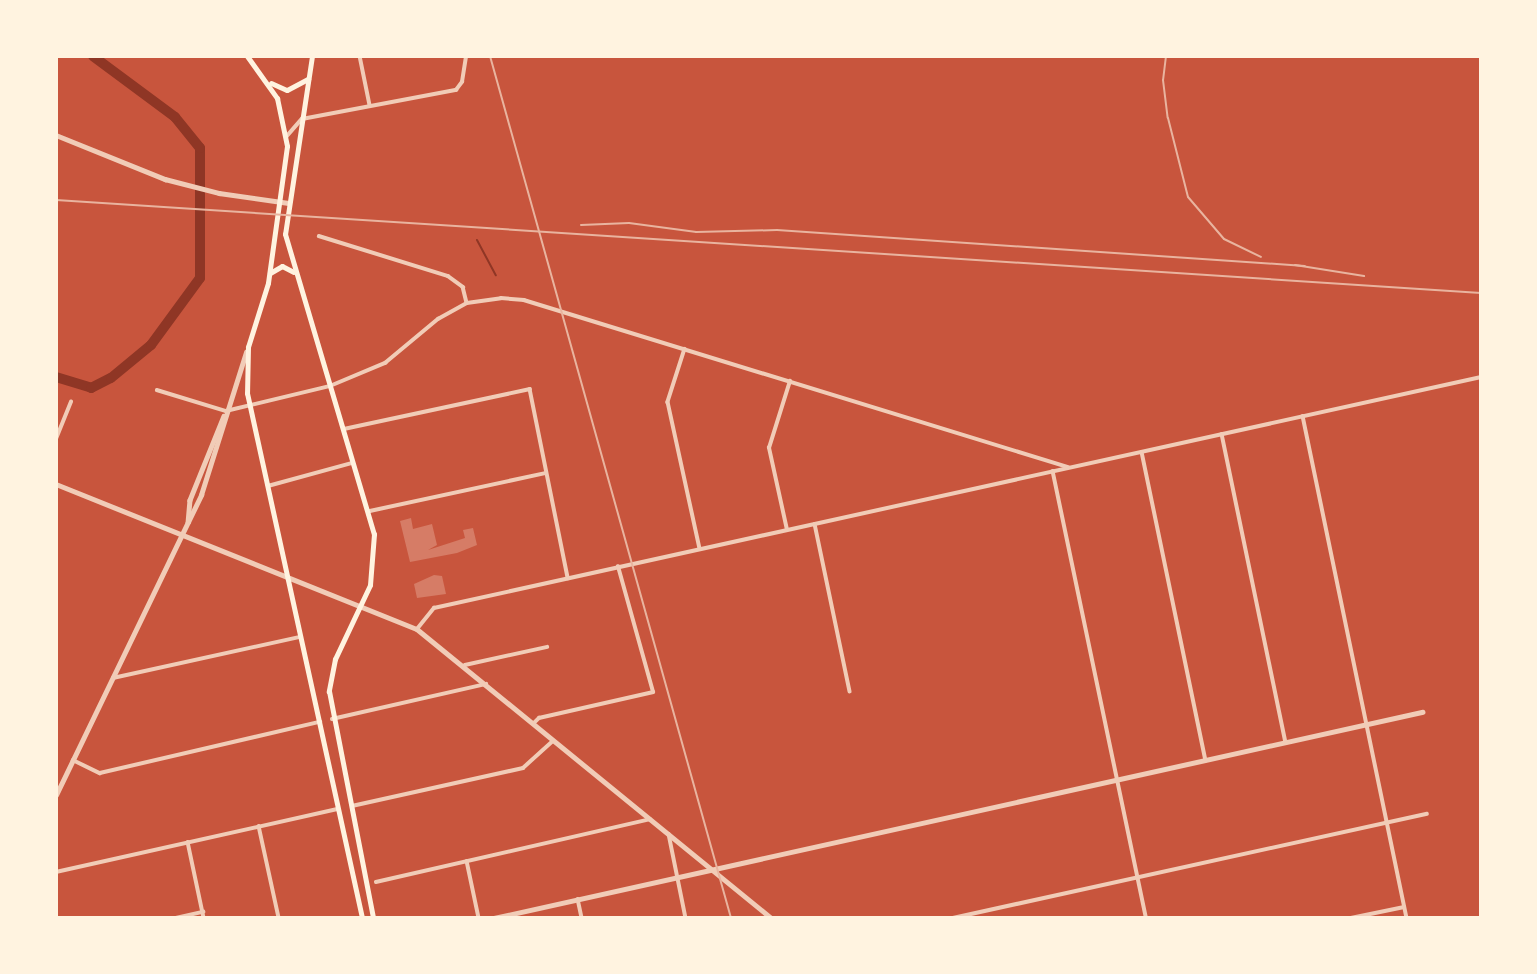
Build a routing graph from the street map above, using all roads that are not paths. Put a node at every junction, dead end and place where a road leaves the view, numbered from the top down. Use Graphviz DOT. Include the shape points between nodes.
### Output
graph roads {
  1 [pos="247,56"];
  2 [pos="312,56"];
  3 [pos="360,56"];
  4 [pos="466,56"];
  5 [pos="266,79"];
  6 [pos="308,79"];
  7 [pos="370,105"];
  8 [pos="302,119"];
  9 [pos="56,135"];
  10 [pos="287,136"];
  11 [pos="280,202"];
  12 [pos="288,203"];
  13 [pos="319,236"];
  14 [pos="294,272"];
  15 [pos="269,274"];
  16 [pos="467,303"];
  17 [pos="248,347"];
  18 [pos="685,349"];
  19 [pos="1481,377"];
  20 [pos="790,381"];
  21 [pos="330,386"];
  22 [pos="157,390"];
  23 [pos="71,402"];
  24 [pos="250,405"];
  25 [pos="225,414"];
  26 [pos="1303,416"];
  27 [pos="344,429"];
  28 [pos="1222,434"];
  29 [pos="56,439"];
  30 [pos="1142,452"];
  31 [pos="354,463"];
  32 [pos="1070,467"];
  33 [pos="1053,471"];
  34 [pos="547,473"];
  35 [pos="56,484"];
  36 [pos="268,486"];
  37 [pos="370,511"];
  38 [pos="815,524"];
  39 [pos="788,530"];
  40 [pos="184,534"];
  41 [pos="700,549"];
  42 [pos="618,567"];
  43 [pos="287,575"];
  44 [pos="568,578"];
  45 [pos="362,605"];
  46 [pos="417,629"];
  47 [pos="301,637"];
  48 [pos="547,647"];
  49 [pos="465,665"];
  50 [pos="113,678"];
  51 [pos="487,684"];
  52 [pos="850,691"];
  53 [pos="1422,712"];
  54 [pos="332,719"];
  55 [pos="320,722"];
  56 [pos="534,723"];
  57 [pos="1367,724"];
  58 [pos="554,739"];
  59 [pos="1286,742"];
  60 [pos="73,760"];
  61 [pos="1206,760"];
  62 [pos="1117,779"];
  63 [pos="56,795"];
  64 [pos="350,806"];
  65 [pos="339,809"];
  66 [pos="1427,814"];
  67 [pos="650,818"];
  68 [pos="1388,823"];
  69 [pos="260,826"];
  70 [pos="669,834"];
  71 [pos="188,842"];
  72 [pos="467,861"];
  73 [pos="711,869"];
  74 [pos="56,872"];
  75 [pos="678,877"];
  76 [pos="1138,878"];
  77 [pos="376,882"];
  78 [pos="578,899"];
  79 [pos="1405,907"];
  80 [pos="203,912"];
  81 [pos="176,918"];
  82 [pos="204,918"];
  83 [pos="279,918"];
  84 [pos="362,918"];
  85 [pos="373,918"];
  86 [pos="479,918"];
  87 [pos="494,918"];
  88 [pos="582,918"];
  89 [pos="686,918"];
  90 [pos="771,918"];
  91 [pos="953,918"];
  92 [pos="1146,918"];
  93 [pos="1351,918"];
  94 [pos="1407,918"];
  1 -- 5 [label="main road"];
  2 -- 6 [label="main road"];
  3 -- 7 [label="street"];
  4 -- 7 [label="street" via="456,90"];
  5 -- 6 [label="main road" via="283,90"];
  5 -- 10 [label="main road" via="280,106"];
  6 -- 8 [label="main road"];
  7 -- 8 [label="street"];
  8 -- 10 [label="street"];
  8 -- 12 [label="main road"];
  9 -- 11 [label="street" via="181,184"];
  10 -- 11 [label="main road"];
  11 -- 12 [label="street"];
  11 -- 15 [label="main road"];
  12 -- 14 [label="main road" via="285,234"];
  13 -- 16 [label="street" via="448,276 463,287"];
  14 -- 15 [label="main road" via="282,266"];
  14 -- 21 [label="main road"];
  15 -- 17 [label="main road"];
  16 -- 18 [label="street" via="524,300"];
  16 -- 21 [label="street" via="438,319 385,363"];
  17 -- 24 [label="main road"];
  17 -- 25 [label="street"];
  18 -- 20 [label="street"];
  18 -- 41 [label="street" via="668,402"];
  19 -- 26 [label="street"];
  20 -- 32 [label="street"];
  20 -- 39 [label="street" via="769,448"];
  21 -- 24 [label="street"];
  21 -- 27 [label="main road"];
  22 -- 25 [label="street"];
  23 -- 29 [label="street"];
  24 -- 25 [label="street"];
  24 -- 36 [label="main road"];
  25 -- 40 [label="street" via="185,514"];
  26 -- 28 [label="street"];
  26 -- 57 [label="street"];
  27 -- 31 [label="main road"];
  27 -- 34 [label="street" via="530,389"];
  28 -- 30 [label="street"];
  28 -- 59 [label="street"];
  30 -- 32 [label="street"];
  30 -- 61 [label="street"];
  31 -- 36 [label="street"];
  31 -- 37 [label="main road"];
  32 -- 33 [label="street"];
  33 -- 38 [label="street"];
  33 -- 62 [label="street"];
  34 -- 37 [label="street"];
  34 -- 44 [label="street"];
  35 -- 40 [label="street"];
  36 -- 43 [label="main road"];
  37 -- 45 [label="main road" via="374,565"];
  38 -- 39 [label="street"];
  38 -- 52 [label="street"];
  39 -- 41 [label="street"];
  40 -- 43 [label="street"];
  40 -- 50 [label="street"];
  41 -- 42 [label="street"];
  42 -- 44 [label="street"];
  42 -- 56 [label="street" via="653,692 539,718"];
  43 -- 45 [label="street"];
  43 -- 47 [label="main road"];
  44 -- 46 [label="street" via="434,608"];
  45 -- 46 [label="street"];
  45 -- 54 [label="main road" via="332,671"];
  46 -- 49 [label="street"];
  47 -- 50 [label="street"];
  47 -- 55 [label="main road"];
  48 -- 49 [label="street"];
  49 -- 51 [label="street"];
  50 -- 60 [label="street"];
  51 -- 54 [label="street"];
  51 -- 56 [label="street"];
  53 -- 57 [label="street"];
  54 -- 64 [label="main road"];
  55 -- 60 [label="street" via="100,773"];
  55 -- 65 [label="main road"];
  56 -- 58 [label="street"];
  57 -- 59 [label="street"];
  57 -- 68 [label="street"];
  58 -- 64 [label="street" via="523,768"];
  58 -- 67 [label="street"];
  59 -- 61 [label="street"];
  60 -- 63 [label="street"];
  61 -- 62 [label="street"];
  62 -- 73 [label="street"];
  62 -- 76 [label="street"];
  64 -- 85 [label="main road"];
  65 -- 69 [label="street"];
  65 -- 84 [label="main road"];
  66 -- 68 [label="street"];
  67 -- 70 [label="street"];
  67 -- 72 [label="street"];
  68 -- 76 [label="street"];
  68 -- 79 [label="street"];
  69 -- 71 [label="street"];
  69 -- 83 [label="street"];
  70 -- 73 [label="street"];
  70 -- 75 [label="street"];
  71 -- 74 [label="street"];
  71 -- 80 [label="street"];
  72 -- 77 [label="street"];
  72 -- 86 [label="street"];
  73 -- 75 [label="street"];
  73 -- 90 [label="street"];
  75 -- 78 [label="street"];
  75 -- 89 [label="street"];
  76 -- 91 [label="street"];
  76 -- 92 [label="street"];
  78 -- 87 [label="street"];
  78 -- 88 [label="street"];
  79 -- 93 [label="street"];
  79 -- 94 [label="street"];
  80 -- 81 [label="street"];
  80 -- 82 [label="street"];
}
